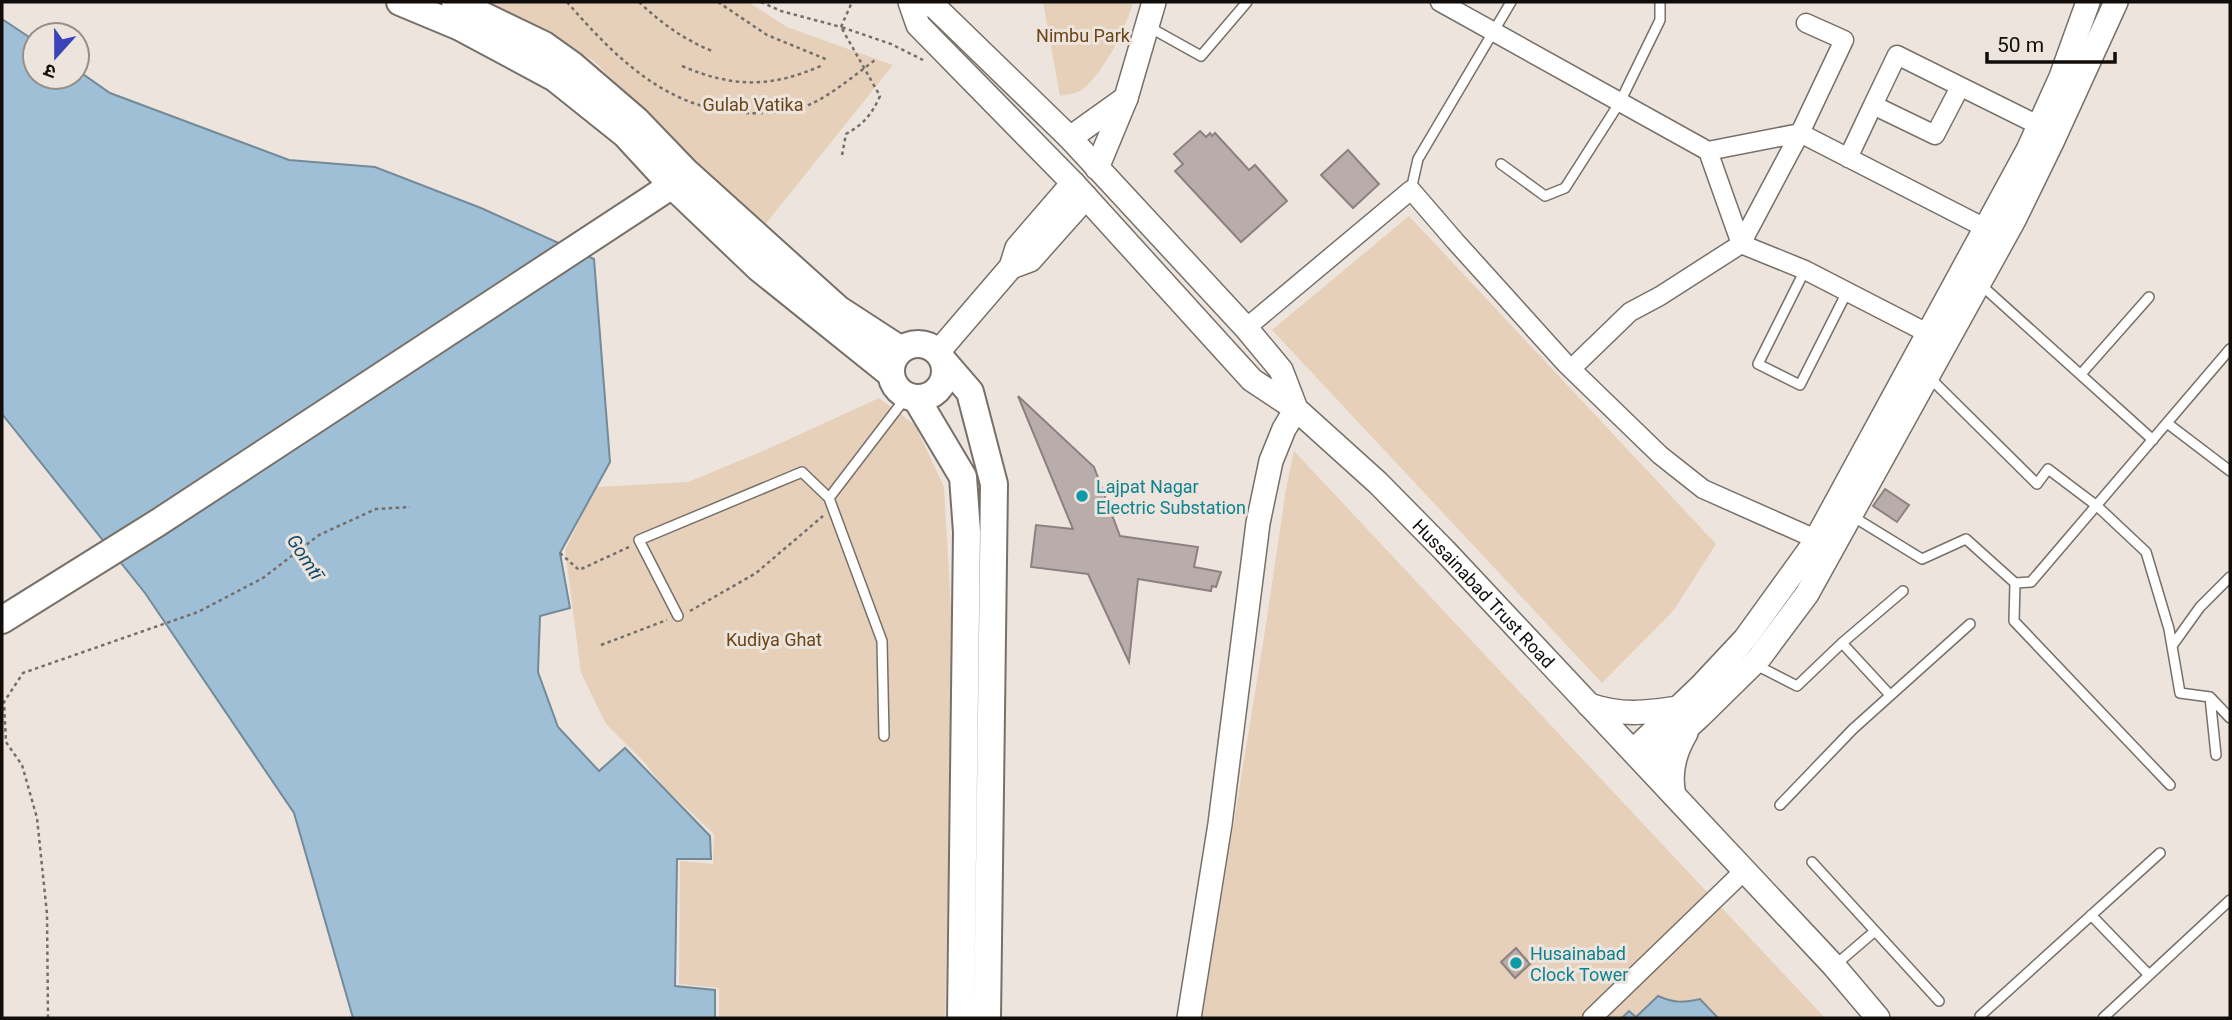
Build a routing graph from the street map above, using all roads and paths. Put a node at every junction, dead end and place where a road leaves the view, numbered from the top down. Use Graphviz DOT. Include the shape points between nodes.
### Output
graph roads {
  1 [pos="400,2"];
  2 [pos="455,2"];
  3 [pos="567,2"];
  4 [pos="639,2"];
  5 [pos="718,2"];
  6 [pos="761,2"];
  7 [pos="852,2"];
  8 [pos="910,2"];
  9 [pos="924,2"];
  10 [pos="1154,2"];
  11 [pos="1247,2"];
  12 [pos="1440,2"];
  13 [pos="1511,2"];
  14 [pos="1660,2"];
  15 [pos="2088,2"];
  16 [pos="2116,2"];
  17 [pos="1806,23"];
  18 [pos="1147,26"];
  19 [pos="841,27"];
  20 [pos="1494,32"];
  21 [pos="712,51"];
  22 [pos="828,60"];
  23 [pos="875,60"];
  24 [pos="923,60"];
  25 [pos="823,65"];
  26 [pos="682,66"];
  27 [pos="1960,87"];
  28 [pos="1126,98"];
  29 [pos="1620,102"];
  30 [pos="1873,105"];
  31 [pos="2047,130"];
  32 [pos="1800,134"];
  33 [pos="1070,138"];
  34 [pos="1708,151"];
  35 [pos="842,155"];
  36 [pos="1849,159"];
  37 [pos="1501,163"];
  38 [pos="1097,168"];
  39 [pos="679,178"];
  40 [pos="1080,190"];
  41 [pos="1412,190"];
  42 [pos="1994,233"];
  43 [pos="1741,243"];
  44 [pos="1805,270"];
  45 [pos="1979,283"];
  46 [pos="1847,292"];
  47 [pos="2149,297"];
  48 [pos="1246,328"];
  49 [pos="1937,337"];
  50 [pos="2230,349"];
  51 [pos="901,350"];
  52 [pos="941,358"];
  53 [pos="1571,369"];
  54 [pos="891,374"];
  55 [pos="2081,374"];
  56 [pos="1927,376"];
  57 [pos="912,397"];
  58 [pos="1296,409"];
  59 [pos="2167,423"];
  60 [pos="2153,440"];
  61 [pos="2229,468"];
  62 [pos="831,502"];
  63 [pos="2097,506"];
  64 [pos="410,508"];
  65 [pos="1842,511"];
  66 [pos="640,542"];
  67 [pos="1824,542"];
  68 [pos="560,553"];
  69 [pos="2230,577"];
  70 [pos="2015,583"];
  71 [pos="1903,591"];
  72 [pos="678,616"];
  73 [pos="2,620"];
  74 [pos="1970,624"];
  75 [pos="1842,643"];
  76 [pos="601,645"];
  77 [pos="2172,646"];
  78 [pos="1753,663"];
  79 [pos="1890,695"];
  80 [pos="2210,697"];
  81 [pos="1589,705"];
  82 [pos="1685,716"];
  83 [pos="2230,718"];
  84 [pos="884,736"];
  85 [pos="2216,755"];
  86 [pos="1640,758"];
  87 [pos="2170,785"];
  88 [pos="1674,795"];
  89 [pos="1780,805"];
  90 [pos="2160,853"];
  91 [pos="1812,862"];
  92 [pos="1745,870"];
  93 [pos="2230,900"];
  94 [pos="2091,915"];
  95 [pos="1875,931"];
  96 [pos="1834,966"];
  97 [pos="2149,975"];
  98 [pos="1939,1000"];
  99 [pos="1980,1016"];
  100 [pos="48,1018"];
  101 [pos="961,1018"];
  102 [pos="987,1018"];
  103 [pos="1189,1018"];
  104 [pos="1592,1018"];
  105 [pos="1878,1018"];
  106 [pos="2103,1018"];
  1 -- 39 [label="main road" via="460,27 555,78"];
  2 -- 39 [label="main road" via="544,45 572,65 636,120"];
  3 -- 23 [label="path" via="626,63 665,92 701,107 740,114 773,113 810,104"];
  4 -- 21 [label="path" via="671,30"];
  5 -- 22 [label="path" via="767,35"];
  6 -- 19 [label="path"];
  7 -- 19 [label="path"];
  8 -- 40 [label="street" via="918,25"];
  9 -- 33 [label="street, Hussainabad Trust Road" via="935,7"];
  10 -- 18 [label="street"];
  11 -- 18 [label="lane" via="1201,56"];
  12 -- 20 [label="street"];
  13 -- 20 [label="lane"];
  14 -- 29 [label="lane" via="1660,20"];
  15 -- 31 [label="street"];
  16 -- 31 [label="street"];
  17 -- 32 [label="street" via="1844,40"];
  18 -- 28 [label="street"];
  19 -- 24 [label="path"];
  19 -- 35 [label="path" via="880,96 867,119 846,134"];
  20 -- 29 [label="street"];
  20 -- 41 [label="lane" via="1418,159"];
  25 -- 26 [label="path" via="797,76 750,83 724,81"];
  27 -- 30 [label="street" via="1934,135"];
  27 -- 30 [label="street" via="1897,55"];
  27 -- 31 [label="street"];
  28 -- 33 [label="street"];
  28 -- 38 [label="street"];
  29 -- 34 [label="street"];
  29 -- 37 [label="lane" via="1565,187 1545,196"];
  30 -- 36 [label="street"];
  31 -- 42 [label="street"];
  32 -- 34 [label="street"];
  32 -- 36 [label="street"];
  32 -- 43 [label="street"];
  33 -- 38 [label="street, Hussainabad Trust Road"];
  34 -- 43 [label="street"];
  36 -- 42 [label="street"];
  38 -- 48 [label="street, Hussainabad Trust Road"];
  39 -- 51 [label="main road" via="838,309"];
  39 -- 54 [label="main road" via="759,268"];
  39 -- 73 [label="main road" via="159,522"];
  40 -- 52 [label="street" via="1017,248 1011,267"];
  40 -- 58 [label="street" via="1252,380"];
  41 -- 48 [label="street"];
  41 -- 53 [label="street"];
  42 -- 45 [label="street"];
  42 -- 49 [label="street"];
  43 -- 44 [label="street"];
  43 -- 53 [label="street" via="1630,312"];
  44 -- 46 [label="street"];
  44 -- 46 [label="lane" via="1758,364 1800,385"];
  45 -- 49 [label="street"];
  45 -- 55 [label="lane"];
  46 -- 49 [label="street"];
  47 -- 55 [label="lane"];
  48 -- 58 [label="street, Hussainabad Trust Road" via="1281,370"];
  49 -- 56 [label="street"];
  49 -- 65 [label="street"];
  50 -- 59 [label="lane"];
  51 -- 52 [label="main road" via="918,343"];
  51 -- 54 [label="main road"];
  52 -- 57 [label="main road" via="944,381 940,388 933,394"];
  52 -- 102 [label="main road" via="970,392 994,484"];
  53 -- 67 [label="street" via="1660,455 1703,489"];
  54 -- 57 [label="main road" via="899,391"];
  55 -- 60 [label="lane"];
  56 -- 63 [label="lane" via="2037,484 2048,469"];
  56 -- 65 [label="street"];
  57 -- 62 [label="lane"];
  57 -- 101 [label="main road" via="963,477 967,532"];
  58 -- 81 [label="street, Hussainabad Trust Road" via="1378,483"];
  58 -- 103 [label="street" via="1271,461 1258,523 1220,824"];
  59 -- 60 [label="lane"];
  59 -- 61 [label="lane"];
  60 -- 63 [label="lane"];
  62 -- 66 [label="lane" via="802,472"];
  62 -- 72 [label="path" via="756,573"];
  62 -- 84 [label="lane" via="882,641"];
  63 -- 70 [label="lane" via="2031,582"];
  63 -- 77 [label="lane" via="2146,552"];
  64 -- 100 [label="path" via="376,509 319,535 263,578 198,612 23,673 4,702 6,742 22,765 37,818 47,914"];
  65 -- 67 [label="street"];
  65 -- 70 [label="lane" via="1922,559 1966,539"];
  66 -- 68 [label="path" via="579,570"];
  66 -- 72 [label="lane"];
  67 -- 78 [label="street" via="1807,593"];
  67 -- 82 [label="street"];
  69 -- 77 [label="lane" via="2200,607"];
  70 -- 87 [label="lane" via="2014,621"];
  71 -- 75 [label="lane"];
  72 -- 76 [label="path"];
  74 -- 79 [label="lane"];
  75 -- 78 [label="lane" via="1797,686"];
  75 -- 79 [label="lane"];
  77 -- 80 [label="lane" via="2180,693"];
  78 -- 82 [label="street"];
  79 -- 89 [label="lane"];
  80 -- 83 [label="lane"];
  80 -- 85 [label="lane"];
  81 -- 82 [label="street" via="1611,712"];
  81 -- 86 [label="street, Hussainabad Trust Road"];
  82 -- 86 [label="street"];
  82 -- 88 [label="street" via="1672,769"];
  86 -- 88 [label="street, Hussainabad Trust Road"];
  88 -- 92 [label="street, Hussainabad Trust Road"];
  90 -- 94 [label="lane"];
  91 -- 95 [label="lane"];
  92 -- 96 [label="street, Hussainabad Trust Road"];
  92 -- 104 [label="street"];
  93 -- 97 [label="lane"];
  94 -- 97 [label="lane"];
  94 -- 99 [label="lane"];
  95 -- 96 [label="lane"];
  95 -- 98 [label="lane"];
  96 -- 105 [label="street, Hussainabad Trust Road"];
  97 -- 106 [label="lane"];
}
